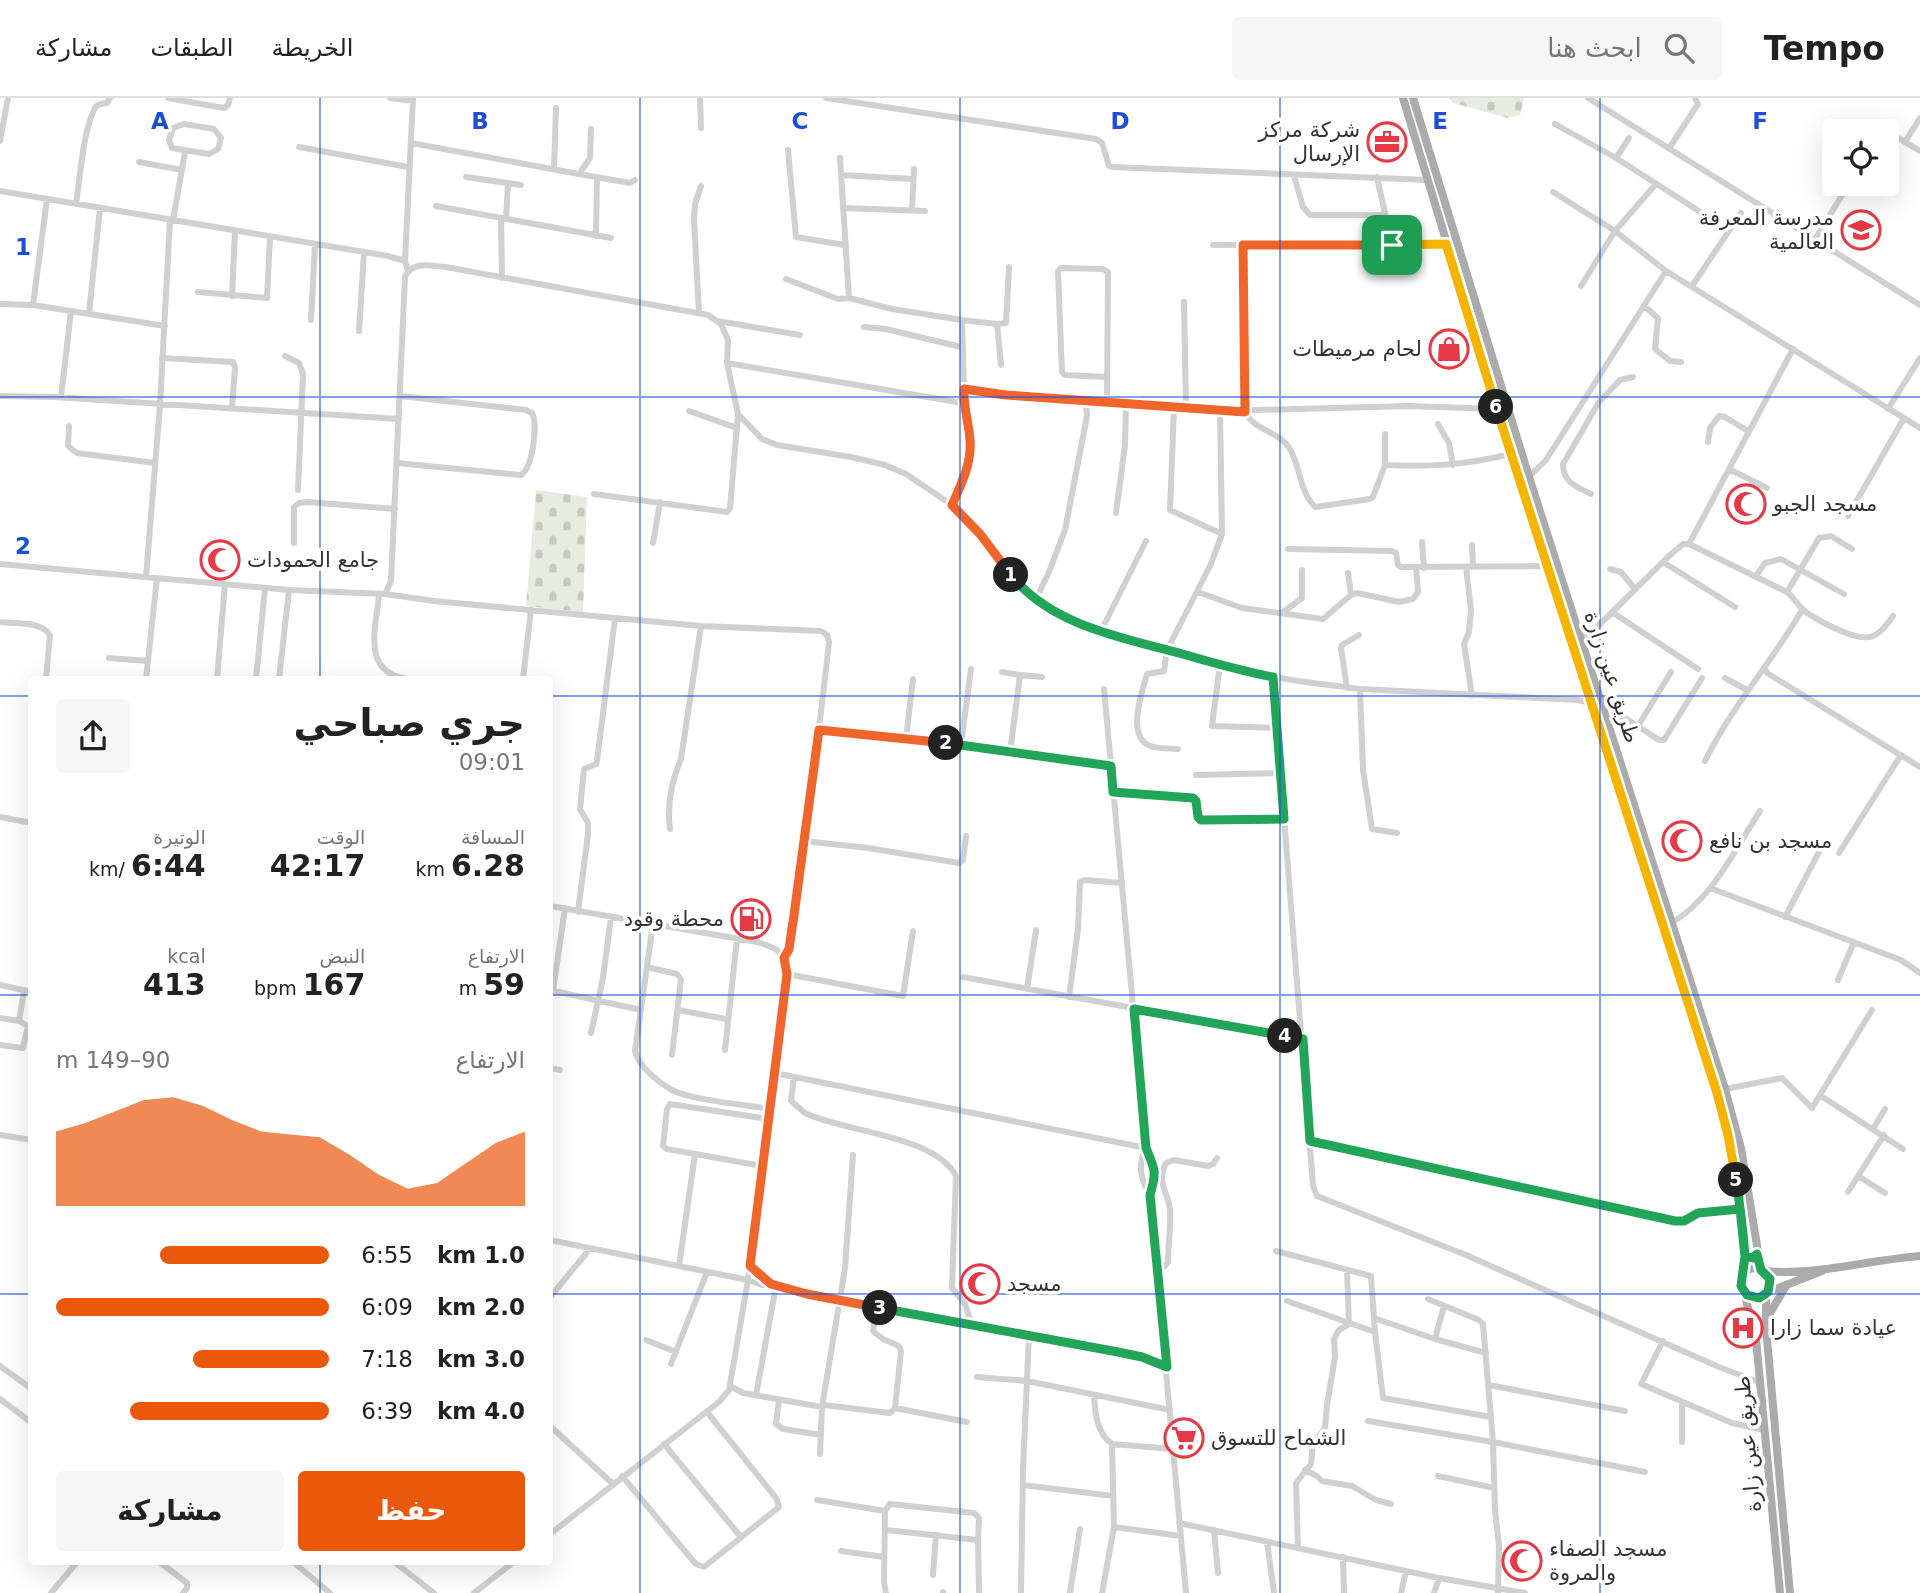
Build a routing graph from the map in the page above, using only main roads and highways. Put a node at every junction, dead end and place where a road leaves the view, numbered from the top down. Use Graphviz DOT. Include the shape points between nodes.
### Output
graph roads {
  1 [pos="1403,98"];
  2 [pos="1413,98"];
  3 [pos="1757,1254"];
  4 [pos="1745,1256"];
  5 [pos="1920,1256"];
  6 [pos="1828,1268"];
  7 [pos="1762,1270"];
  8 [pos="1743,1276"];
  9 [pos="1786,1285"];
  10 [pos="1744,1292"];
  11 [pos="1767,1293"];
  12 [pos="1765,1310"];
  13 [pos="1751,1315"];
  14 [pos="1765,1323"];
  15 [pos="1780,1593"];
  16 [pos="1790,1593"];
  1 -- 4 [label="main road, طريق عين زارة" via="1511,454 1717,1093 1731,1149"];
  2 -- 3 [label="main road, طريق عين زارة" via="1529,477 1726,1089 1741,1149"];
  3 -- 4 [label="main road"];
  3 -- 7 [label="main road, طريق عين زارة"];
  4 -- 8 [label="main road, طريق عين زارة"];
  5 -- 6 [label="main road"];
  6 -- 7 [label="main road"];
  6 -- 9 [label="main road"];
  7 -- 8 [label="main road" via="1750,1270"];
  7 -- 11 [label="main road" via="1770,1279"];
  8 -- 10 [label="main road"];
  9 -- 11 [label="main road"];
  9 -- 14 [label="main road"];
  10 -- 11 [label="main road" via="1755,1298"];
  10 -- 13 [label="main road, طريق عين زارة"];
  11 -- 12 [label="main road, طريق عين زارة"];
  12 -- 13 [label="main road"];
  12 -- 14 [label="main road, طريق عين زارة"];
  13 -- 15 [label="main road, طريق عين زارة"];
  14 -- 16 [label="main road, طريق عين زارة"];
}
